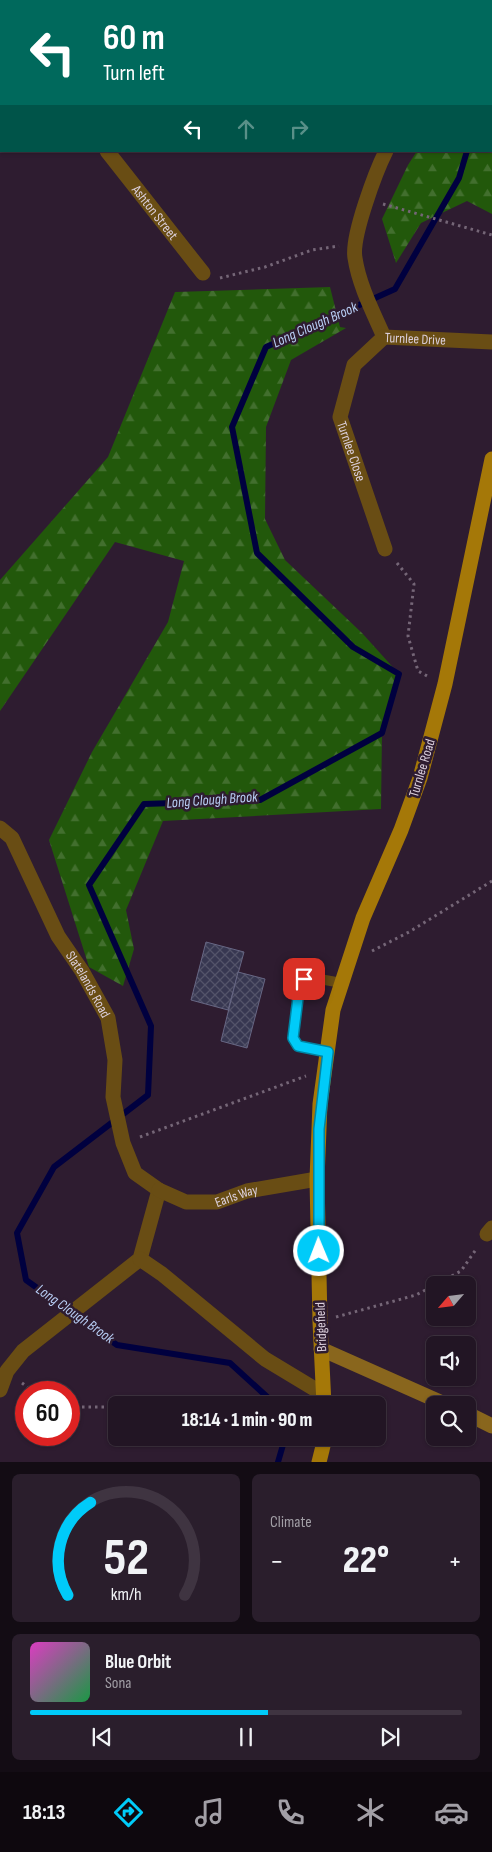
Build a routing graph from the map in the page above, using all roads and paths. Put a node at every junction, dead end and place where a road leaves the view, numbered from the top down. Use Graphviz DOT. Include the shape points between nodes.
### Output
graph roads {
  1 [pos="108,152"];
  2 [pos="386,152"];
  3 [pos="368,200"];
  4 [pos="492,236"];
  5 [pos="354,244"];
  6 [pos="203,273"];
  7 [pos="384,337"];
  8 [pos="492,342"];
  9 [pos="492,459"];
  10 [pos="386,549"];
  11 [pos="445,684"];
  12 [pos="0,828"];
  13 [pos="492,881"];
  14 [pos="349,962"];
  15 [pos="342,983"];
  16 [pos="328,1052"];
  17 [pos="325,1069"];
  18 [pos="122,1138"];
  19 [pos="129,1158"];
  20 [pos="317,1179"];
  21 [pos="159,1190"];
  22 [pos="490,1231"];
  23 [pos="140,1259"];
  24 [pos="320,1322"];
  25 [pos="321,1349"];
  26 [pos="0,1390"];
  27 [pos="320,1396"];
  28 [pos="324,1396"];
  29 [pos="427,1396"];
  30 [pos="80,1407"];
  31 [pos="108,1408"];
  32 [pos="476,1418"];
  33 [pos="492,1426"];
  34 [pos="323,1446"];
  35 [pos="320,1462"];
  1 -- 6 [label="street, Ashton Street"];
  2 -- 3 [label="street, Turnlee Drive"];
  3 -- 4 [label="path"];
  3 -- 5 [label="street, Turnlee Drive"];
  5 -- 6 [label="path" via="312,250 266,267 218,278"];
  5 -- 7 [label="street, Turnlee Drive" via="360,277"];
  7 -- 8 [label="street, Turnlee Drive"];
  7 -- 10 [label="street, Turnlee Close" via="354,364 340,417"];
  9 -- 11 [label="main road, Turnlee Road"];
  10 -- 11 [label="path" via="414,584 408,636 418,672"];
  11 -- 14 [label="main road, Turnlee Road" via="420,778 363,918"];
  12 -- 18 [label="street, Slatelands Road" via="12,838 58,936 108,1018 115,1060 114,1097"];
  13 -- 14 [label="path" via="409,932"];
  14 -- 15 [label="main road, Turnlee Road"];
  15 -- 16 [label="main road, Turnlee Road" via="333,1010"];
  15 -- 16 [label="lane" via="308,977 300,982 294,1043"];
  16 -- 17 [label="main road, Turnlee Road"];
  17 -- 18 [label="path"];
  17 -- 20 [label="main road, Bridgefield"];
  18 -- 19 [label="street, Slatelands Road"];
  19 -- 21 [label="street, Earls Way" via="135,1172"];
  20 -- 21 [label="street, Earls Way" via="247,1191 217,1202 186,1202"];
  20 -- 24 [label="main road, Bridgefield"];
  21 -- 23 [label="street"];
  22 -- 24 [label="path" via="460,1271 416,1295"];
  23 -- 26 [label="street" via="23,1351 7,1371"];
  23 -- 27 [label="street" via="265,1359"];
  24 -- 25 [label="main road, Bridgefield"];
  25 -- 28 [label="main road, Bridgefield"];
  25 -- 29 [label="street"];
  30 -- 31 [label="path"];
  32 -- 33 [label="street"];
  34 -- 35 [label="main road"];
}
